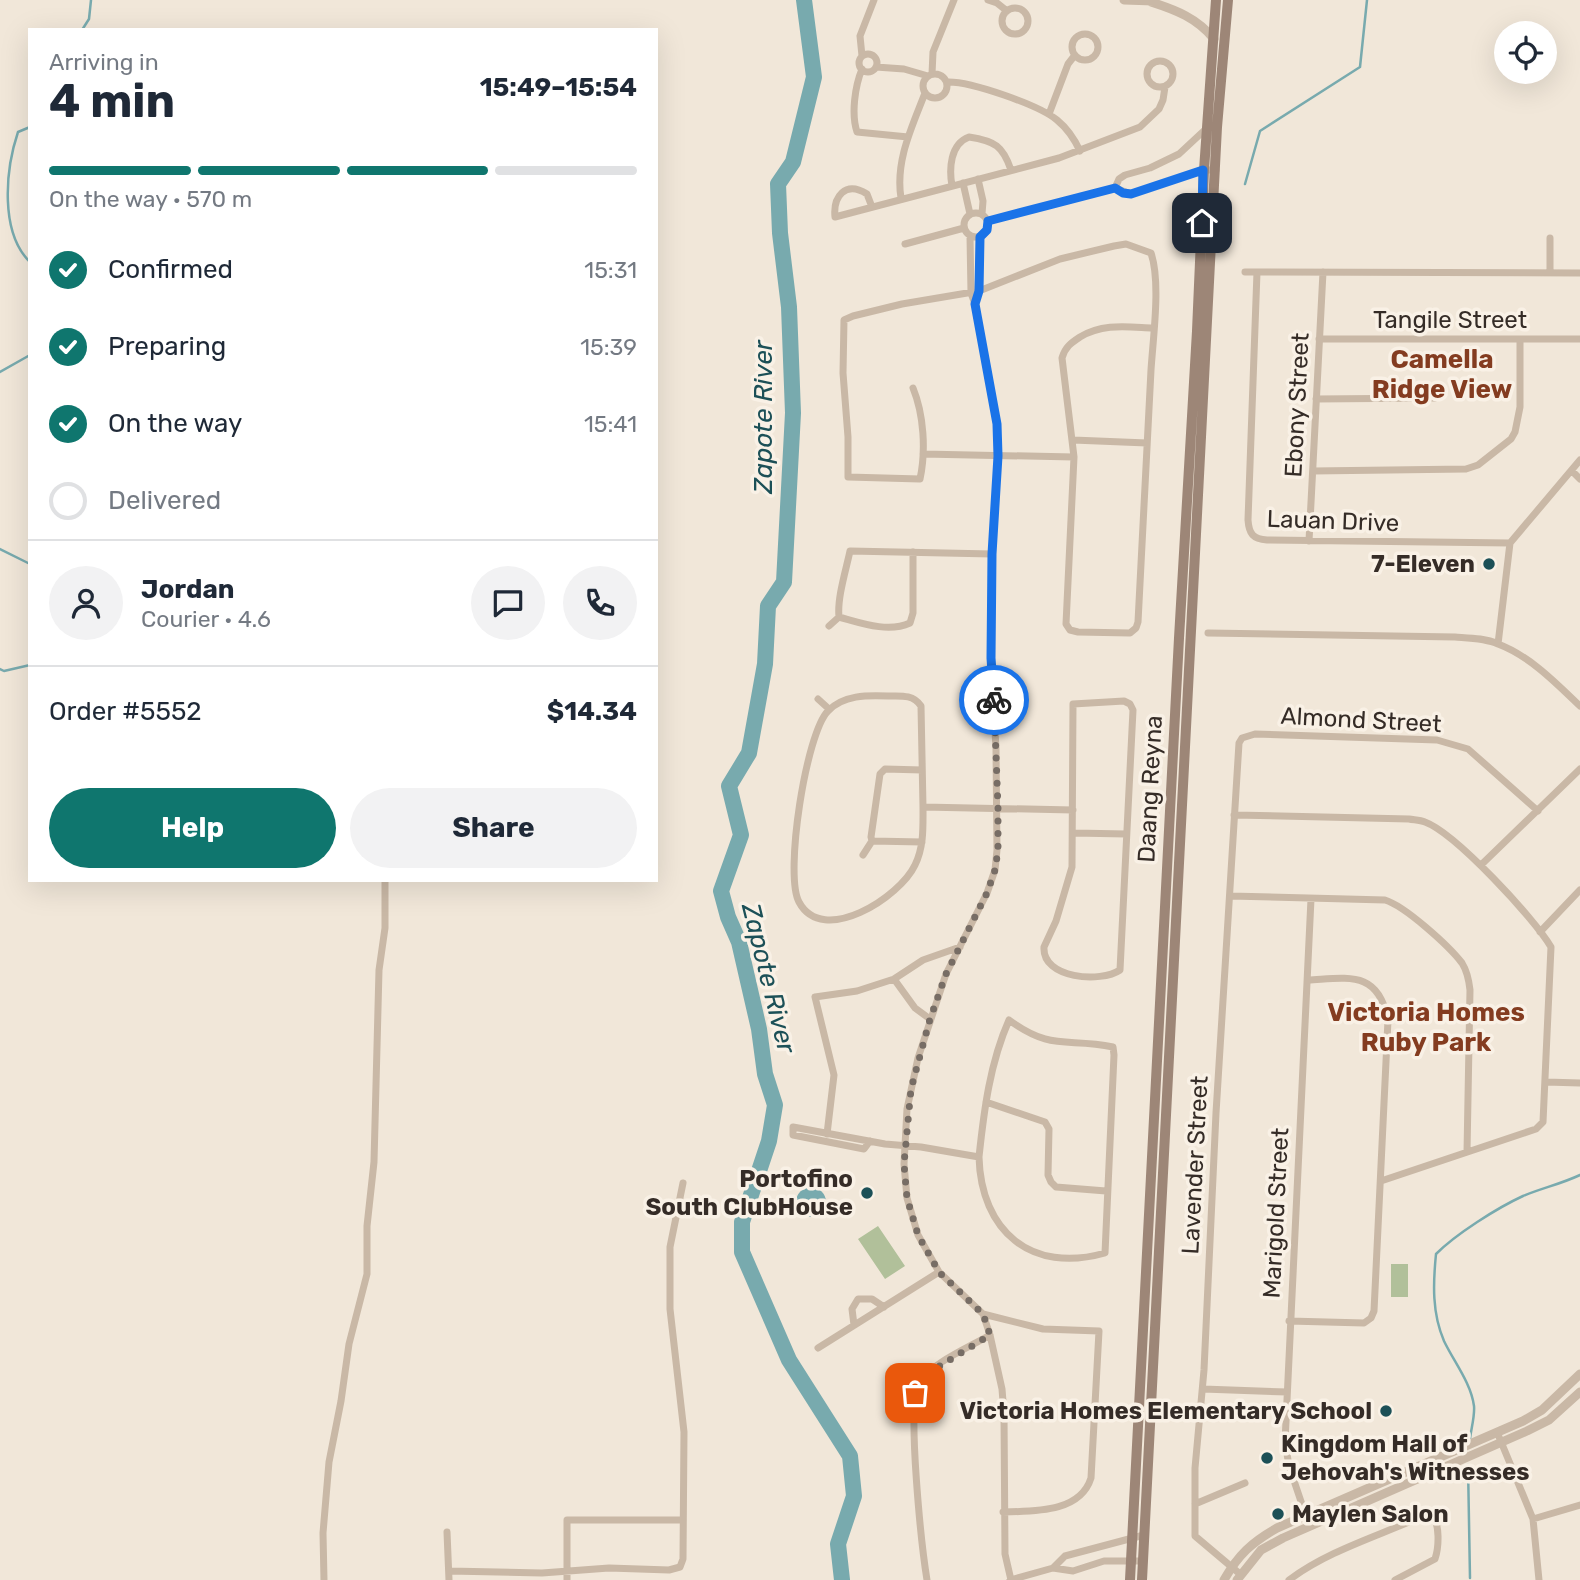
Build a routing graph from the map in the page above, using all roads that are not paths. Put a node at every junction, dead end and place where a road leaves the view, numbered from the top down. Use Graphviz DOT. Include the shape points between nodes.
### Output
graph roads {
  1 [pos="874,0"];
  2 [pos="954,0"];
  3 [pos="988,0"];
  4 [pos="1124,0"];
  5 [pos="1216,0"];
  6 [pos="1228,0"];
  7 [pos="1155,1"];
  8 [pos="1007,11"];
  9 [pos="1214,39"];
  10 [pos="1074,55"];
  11 [pos="862,56"];
  12 [pos="876,67"];
  13 [pos="862,69"];
  14 [pos="930,75"];
  15 [pos="947,82"];
  16 [pos="1165,87"];
  17 [pos="925,93"];
  18 [pos="1049,114"];
  19 [pos="1211,127"];
  20 [pos="908,138"];
  21 [pos="1080,151"];
  22 [pos="1011,170"];
  23 [pos="1203,170"];
  24 [pos="1216,170"];
  25 [pos="978,179"];
  26 [pos="963,183"];
  27 [pos="952,186"];
  28 [pos="1115,188"];
  29 [pos="901,198"];
  30 [pos="872,207"];
  31 [pos="970,214"];
  32 [pos="985,218"];
  33 [pos="964,228"];
  34 [pos="970,236"];
  35 [pos="980,237"];
  36 [pos="1550,238"];
  37 [pos="905,244"];
  38 [pos="1245,272"];
  39 [pos="1257,272"];
  40 [pos="1323,272"];
  41 [pos="1550,273"];
  42 [pos="1580,273"];
  43 [pos="975,292"];
  44 [pos="1153,328"];
  45 [pos="1320,339"];
  46 [pos="1520,339"];
  47 [pos="1580,339"];
  48 [pos="913,388"];
  49 [pos="1435,398"];
  50 [pos="1316,399"];
  51 [pos="1073,440"];
  52 [pos="1147,443"];
  53 [pos="923,454"];
  54 [pos="998,456"];
  55 [pos="1074,457"];
  56 [pos="1580,460"];
  57 [pos="1312,471"];
  58 [pos="1572,471"];
  59 [pos="1580,479"];
  60 [pos="1309,541"];
  61 [pos="1510,543"];
  62 [pos="913,552"];
  63 [pos="992,554"];
  64 [pos="839,617"];
  65 [pos="829,626"];
  66 [pos="1208,634"];
  67 [pos="1178,638"];
  68 [pos="1191,638"];
  69 [pos="1498,644"];
  70 [pos="818,699"];
  71 [pos="1580,706"];
  72 [pos="829,709"];
  73 [pos="1242,738"];
  74 [pos="1580,769"];
  75 [pos="922,770"];
  76 [pos="923,807"];
  77 [pos="998,808"];
  78 [pos="1073,810"];
  79 [pos="1538,811"];
  80 [pos="1234,815"];
  81 [pos="1074,833"];
  82 [pos="1126,834"];
  83 [pos="872,841"];
  84 [pos="922,842"];
  85 [pos="863,855"];
  86 [pos="1481,865"];
  87 [pos="385,882"];
  88 [pos="1580,890"];
  89 [pos="1230,896"];
  90 [pos="1311,899"];
  91 [pos="1540,932"];
  92 [pos="960,947"];
  93 [pos="894,979"];
  94 [pos="1308,980"];
  95 [pos="930,1019"];
  96 [pos="1546,1082"];
  97 [pos="1580,1083"];
  98 [pos="986,1102"];
  99 [pos="827,1134"];
  100 [pos="870,1141"];
  101 [pos="904,1146"];
  102 [pos="1466,1152"];
  103 [pos="979,1157"];
  104 [pos="1381,1181"];
  105 [pos="683,1183"];
  106 [pos="1107,1191"];
  107 [pos="939,1272"];
  108 [pos="884,1307"];
  109 [pos="983,1314"];
  110 [pos="1289,1321"];
  111 [pos="854,1325"];
  112 [pos="990,1335"];
  113 [pos="818,1348"];
  114 [pos="1580,1374"];
  115 [pos="1203,1389"];
  116 [pos="1287,1392"];
  117 [pos="1580,1392"];
  118 [pos="1497,1432"];
  119 [pos="1501,1443"];
  120 [pos="1245,1483"];
  121 [pos="1195,1504"];
  122 [pos="1580,1505"];
  123 [pos="1003,1512"];
  124 [pos="1305,1514"];
  125 [pos="1533,1519"];
  126 [pos="683,1520"];
  127 [pos="1309,1525"];
  128 [pos="447,1532"];
  129 [pos="1144,1535"];
  130 [pos="1132,1536"];
  131 [pos="1115,1541"];
  132 [pos="1085,1550"];
  133 [pos="1115,1560"];
  134 [pos="1131,1561"];
  135 [pos="1143,1562"];
  136 [pos="1088,1566"];
  137 [pos="1231,1566"];
  138 [pos="1053,1568"];
  139 [pos="567,1570"];
  140 [pos="449,1576"];
  141 [pos="1239,1577"];
  142 [pos="324,1580"];
  143 [pos="567,1580"];
  144 [pos="927,1580"];
  145 [pos="1011,1580"];
  146 [pos="1130,1580"];
  147 [pos="1142,1580"];
  148 [pos="1224,1580"];
  149 [pos="1289,1580"];
  150 [pos="1395,1580"];
  151 [pos="1539,1580"];
  1 -- 11 [label="street" via="860,36"];
  2 -- 14 [label="street" via="933,52"];
  3 -- 8 [label="street"];
  4 -- 7 [label="street"];
  5 -- 9 [label="main road, Daang Reyna"];
  6 -- 19 [label="main road, Daang Reyna"];
  7 -- 9 [label="street" via="1202,24"];
  9 -- 19 [label="main road, Daang Reyna"];
  10 -- 18 [label="street"];
  11 -- 12 [label="street" via="873,56"];
  11 -- 13 [label="street"];
  12 -- 13 [label="street" via="868,72"];
  12 -- 14 [label="street"];
  13 -- 20 [label="street" via="854,123 858,132"];
  14 -- 15 [label="street" via="942,75"];
  14 -- 17 [label="street" via="923,84"];
  15 -- 17 [label="street" via="946,92 938,98"];
  15 -- 18 [label="street" via="965,83"];
  16 -- 21 [label="street" via="1159,109 1140,127"];
  17 -- 20 [label="street"];
  18 -- 21 [label="street" via="1072,134"];
  19 -- 23 [label="main road, Daang Reyna"];
  19 -- 24 [label="main road, Daang Reyna"];
  19 -- 28 [label="street" via="1178,154 1125,175"];
  20 -- 29 [label="street" via="900,168"];
  21 -- 22 [label="street"];
  22 -- 25 [label="street"];
  22 -- 27 [label="street" via="1005,151 969,137 959,144 951,163"];
  23 -- 24 [label="street"];
  23 -- 28 [label="street" via="1131,194"];
  23 -- 67 [label="main road, Daang Reyna"];
  24 -- 68 [label="main road, Daang Reyna"];
  25 -- 26 [label="street"];
  25 -- 32 [label="street"];
  26 -- 27 [label="street"];
  26 -- 31 [label="street"];
  27 -- 29 [label="street"];
  28 -- 32 [label="street"];
  29 -- 30 [label="street"];
  30 -- 30 [label="street" via="848,214 835,217 836,199 851,189 867,194"];
  31 -- 32 [label="street"];
  31 -- 33 [label="street"];
  32 -- 35 [label="street" via="987,230"];
  33 -- 34 [label="street"];
  33 -- 37 [label="street"];
  34 -- 35 [label="street"];
  34 -- 43 [label="street"];
  35 -- 43 [label="street"];
  36 -- 41 [label="street"];
  38 -- 39 [label="street"];
  39 -- 40 [label="street"];
  39 -- 60 [label="street, Lauan Drive" via="1248,529 1261,540"];
  40 -- 41 [label="street"];
  40 -- 45 [label="street, Ebony Street"];
  41 -- 42 [label="street"];
  43 -- 44 [label="street" via="1060,260 1126,244 1151,253 1154,262"];
  43 -- 53 [label="street" via="853,316 842,326 848,477 920,479"];
  43 -- 54 [label="street"];
  44 -- 51 [label="street" via="1103,327 1064,350"];
  44 -- 52 [label="street"];
  45 -- 46 [label="street, Tangile Street"];
  45 -- 50 [label="street, Ebony Street"];
  46 -- 47 [label="street, Tangile Street"];
  46 -- 57 [label="street" via="1518,425 1511,439 1478,465 1466,469"];
  48 -- 53 [label="street"];
  49 -- 50 [label="street"];
  50 -- 57 [label="street, Ebony Street"];
  51 -- 52 [label="street"];
  51 -- 55 [label="street"];
  52 -- 55 [label="street" via="1138,622 1130,633 1078,632 1066,624"];
  53 -- 54 [label="street"];
  54 -- 55 [label="street"];
  54 -- 63 [label="street"];
  56 -- 58 [label="street"];
  57 -- 60 [label="street, Ebony Street"];
  58 -- 59 [label="street"];
  58 -- 61 [label="street"];
  60 -- 61 [label="street, Lauan Drive"];
  61 -- 69 [label="street"];
  62 -- 63 [label="street"];
  62 -- 64 [label="street" via="850,551"];
  62 -- 64 [label="street" via="910,623 875,626"];
  63 -- 77 [label="street"];
  64 -- 65 [label="street"];
  66 -- 69 [label="street" via="1455,637"];
  67 -- 68 [label="main road"];
  67 -- 130 [label="main road, Daang Reyna"];
  68 -- 129 [label="main road, Daang Reyna"];
  69 -- 71 [label="street" via="1536,667"];
  70 -- 72 [label="street"];
  72 -- 75 [label="street" via="864,695 917,700"];
  72 -- 84 [label="street" via="814,735 800,803 795,894 805,912 831,920 870,908 915,866"];
  73 -- 79 [label="street, Almond Street" via="1255,734 1454,743 1468,749"];
  73 -- 80 [label="street, Lavender Street" via="1237,750"];
  74 -- 79 [label="street"];
  75 -- 76 [label="street"];
  75 -- 83 [label="street" via="885,769 880,774"];
  76 -- 77 [label="street"];
  76 -- 84 [label="street"];
  77 -- 78 [label="street"];
  77 -- 92 [label="street" via="995,870"];
  78 -- 81 [label="street"];
  78 -- 82 [label="street" via="1073,704 1124,701 1133,710"];
  79 -- 86 [label="street"];
  80 -- 86 [label="street" via="1425,822"];
  80 -- 89 [label="street, Lavender Street"];
  81 -- 82 [label="street"];
  81 -- 82 [label="street" via="1067,890 1044,954 1061,973 1111,976 1120,971"];
  83 -- 84 [label="street"];
  83 -- 85 [label="street"];
  86 -- 91 [label="street"];
  87 -- 142 [label="street" via="367,1274 349,1344 329,1462"];
  88 -- 91 [label="street"];
  89 -- 90 [label="street"];
  89 -- 115 [label="street, Lavender Street"];
  90 -- 94 [label="street, Marigold Street"];
  90 -- 102 [label="street" via="1395,903 1462,963 1470,990"];
  91 -- 96 [label="street" via="1552,953"];
  92 -- 93 [label="street" via="923,960"];
  92 -- 95 [label="street"];
  93 -- 95 [label="street" via="915,1008"];
  93 -- 99 [label="street" via="816,998 834,1075"];
  94 -- 104 [label="street" via="1361,980 1372,985 1385,1006"];
  94 -- 110 [label="street, Marigold Street"];
  95 -- 101 [label="street" via="911,1089"];
  96 -- 97 [label="street"];
  96 -- 102 [label="street" via="1543,1122 1535,1129"];
  98 -- 103 [label="street"];
  98 -- 106 [label="street" via="1045,1122 1049,1129 1048,1175 1056,1186"];
  98 -- 106 [label="street" via="1009,1020 1026,1033 1053,1043 1113,1047"];
  99 -- 100 [label="street"];
  99 -- 100 [label="street" via="793,1127 793,1135 864,1149"];
  100 -- 101 [label="street"];
  101 -- 103 [label="street"];
  101 -- 107 [label="street" via="912,1219"];
  102 -- 104 [label="street"];
  103 -- 106 [label="street" via="982,1189 998,1223 1011,1238 1046,1257 1084,1259 1105,1253"];
  104 -- 110 [label="street" via="1371,1318 1364,1323"];
  105 -- 126 [label="street" via="670,1247 670,1309 684,1432"];
  107 -- 108 [label="street"];
  107 -- 109 [label="street"];
  108 -- 111 [label="street"];
  108 -- 111 [label="street" via="872,1299 858,1299 852,1309"];
  109 -- 112 [label="street"];
  109 -- 123 [label="street" via="1043,1329 1099,1331 1087,1490 1070,1502 1045,1510"];
  110 -- 116 [label="street, Marigold Street"];
  111 -- 113 [label="street"];
  112 -- 123 [label="street" via="1004,1414"];
  112 -- 144 [label="street" via="925,1375 915,1393"];
  114 -- 118 [label="street" via="1542,1410"];
  115 -- 116 [label="street"];
  115 -- 121 [label="street, Lavender Street"];
  116 -- 124 [label="street, Marigold Street" via="1287,1454"];
  117 -- 119 [label="street" via="1549,1420"];
  118 -- 119 [label="street"];
  118 -- 124 [label="street"];
  119 -- 125 [label="street"];
  119 -- 127 [label="street"];
  120 -- 121 [label="street"];
  121 -- 137 [label="street, Lavender Street" via="1195,1536"];
  122 -- 125 [label="street"];
  123 -- 145 [label="street"];
  124 -- 127 [label="street, Marigold Street"];
  124 -- 137 [label="street" via="1253,1542"];
  125 -- 151 [label="street"];
  126 -- 139 [label="street" via="680,1567"];
  126 -- 139 [label="street" via="568,1520"];
  127 -- 141 [label="street" via="1261,1550"];
  128 -- 140 [label="street"];
  129 -- 130 [label="street"];
  129 -- 135 [label="main road, Daang Reyna"];
  130 -- 131 [label="street"];
  130 -- 134 [label="main road, Daang Reyna"];
  131 -- 132 [label="street"];
  131 -- 133 [label="street"];
  132 -- 136 [label="street"];
  132 -- 138 [label="street" via="1065,1556"];
  133 -- 134 [label="street"];
  133 -- 136 [label="street"];
  134 -- 135 [label="street"];
  134 -- 146 [label="main road, Daang Reyna"];
  135 -- 147 [label="main road, Daang Reyna"];
  136 -- 138 [label="street" via="1073,1571"];
  137 -- 141 [label="street, Lavender Street"];
  137 -- 148 [label="street"];
  138 -- 145 [label="street"];
  139 -- 140 [label="street"];
  139 -- 143 [label="street"];
  149 -- 150 [label="street" via="1329,1555 1432,1515 1437,1521 1435,1559"];
}
